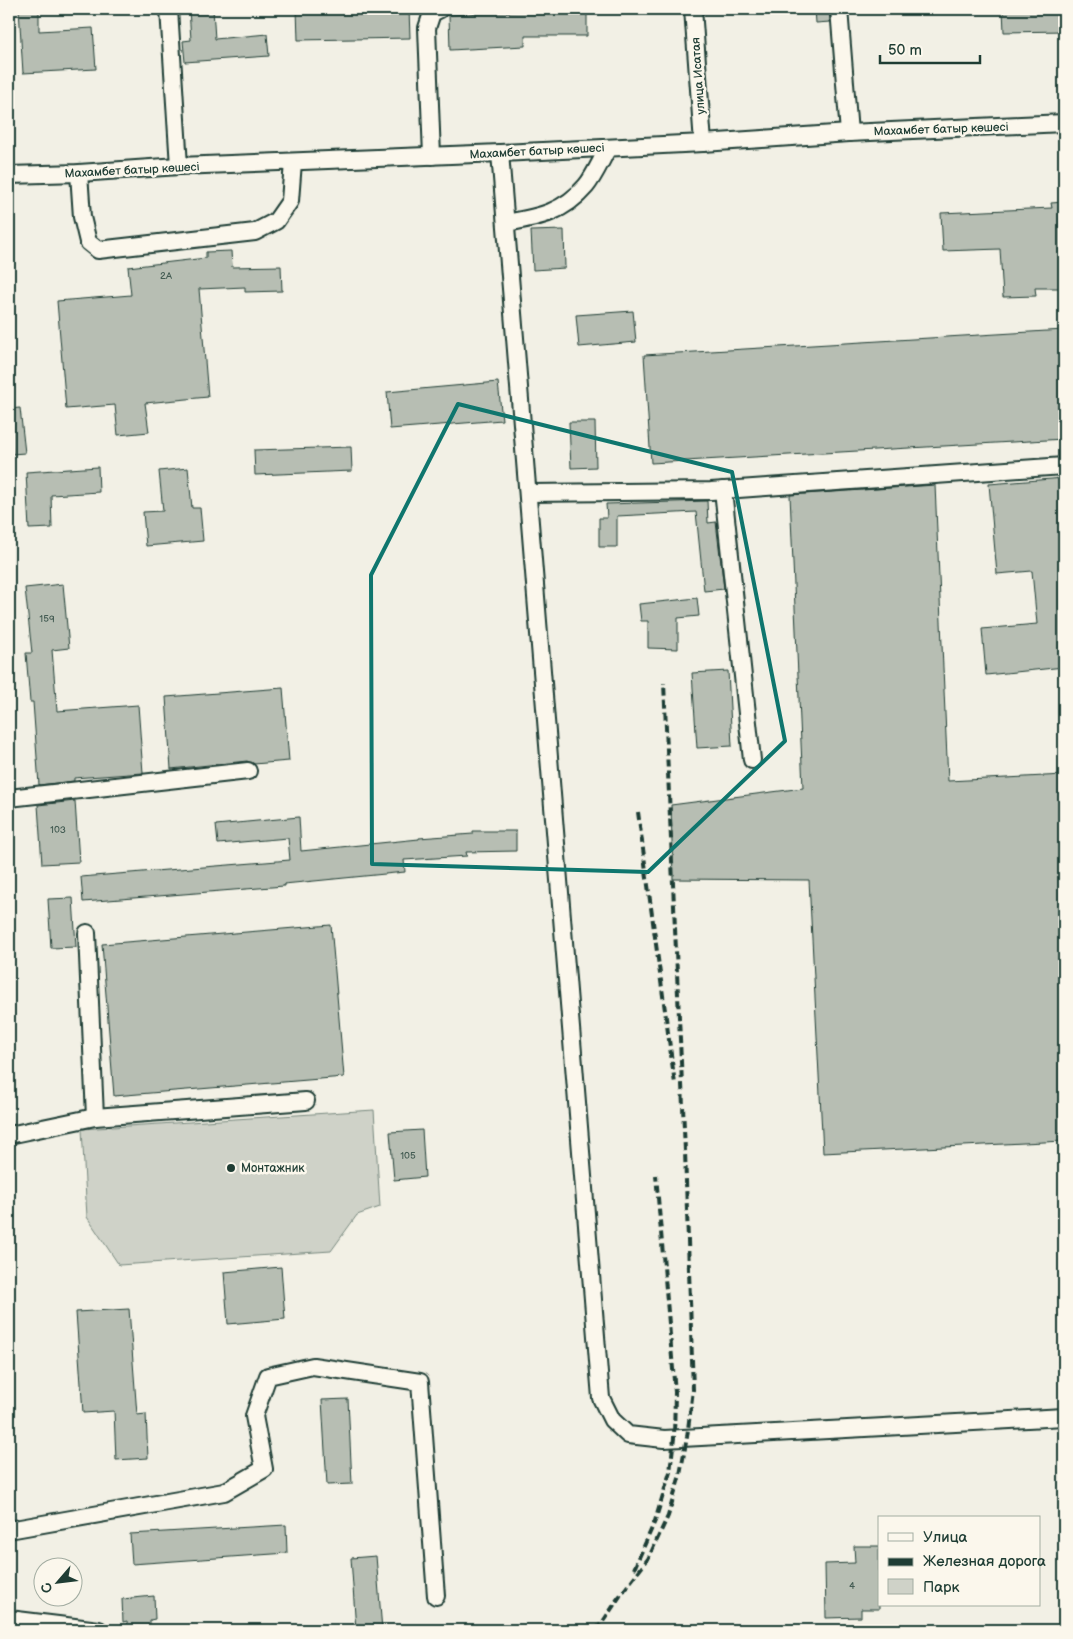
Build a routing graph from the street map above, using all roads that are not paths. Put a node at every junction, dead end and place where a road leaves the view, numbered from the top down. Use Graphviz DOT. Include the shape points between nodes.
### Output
graph roads {
  1 [pos="169,9"];
  2 [pos="440,9"];
  3 [pos="693,9"];
  4 [pos="838,9"];
  5 [pos="1064,123"];
  6 [pos="849,133"];
  7 [pos="704,143"];
  8 [pos="608,148"];
  9 [pos="500,153"];
  10 [pos="432,156"];
  11 [pos="293,162"];
  12 [pos="179,166"];
  13 [pos="79,173"];
  14 [pos="9,176"];
  15 [pos="506,223"];
  16 [pos="1064,466"];
  17 [pos="723,490"];
  18 [pos="529,494"];
  19 [pos="752,760"];
  20 [pos="248,771"];
  21 [pos="9,798"];
  22 [pos="88,933"];
  23 [pos="306,1101"];
  24 [pos="95,1117"];
  25 [pos="9,1135"];
  26 [pos="1064,1417"];
  27 [pos="9,1530"];
  28 [pos="436,1596"];
  29 [pos="9,1619"];
  30 [pos="99,1630"];
  1 -- 12 [label="street"];
  2 -- 10 [label="street" via="432,13 427,28"];
  3 -- 7 [label="street, улица Исатая"];
  4 -- 6 [label="street"];
  5 -- 6 [label="street, Махамбет батыр көшесі"];
  6 -- 7 [label="street, Махамбет батыр көшесі"];
  7 -- 8 [label="street, Махамбет батыр көшесі"];
  8 -- 9 [label="street, Махамбет батыр көшесі"];
  8 -- 15 [label="street" via="587,185 566,205 548,214"];
  9 -- 10 [label="street, Махамбет батыр көшесі"];
  9 -- 15 [label="street"];
  10 -- 11 [label="street, Махамбет батыр көшесі"];
  11 -- 12 [label="street, Махамбет батыр көшесі"];
  11 -- 13 [label="street" via="290,201 276,221 255,232 98,250 88,242 82,217"];
  12 -- 13 [label="street, Махамбет батыр көшесі"];
  13 -- 14 [label="street, Махамбет батыр көшесі"];
  15 -- 18 [label="street"];
  16 -- 17 [label="street"];
  17 -- 18 [label="street"];
  17 -- 19 [label="street"];
  18 -- 26 [label="street" via="601,1398 612,1420 628,1435 664,1439"];
  20 -- 21 [label="street"];
  22 -- 24 [label="street"];
  23 -- 24 [label="street"];
  24 -- 25 [label="street"];
  27 -- 28 [label="street" via="224,1492 264,1470 254,1416 268,1376 313,1366 371,1374 420,1382"];
  29 -- 30 [label="street"];
}
